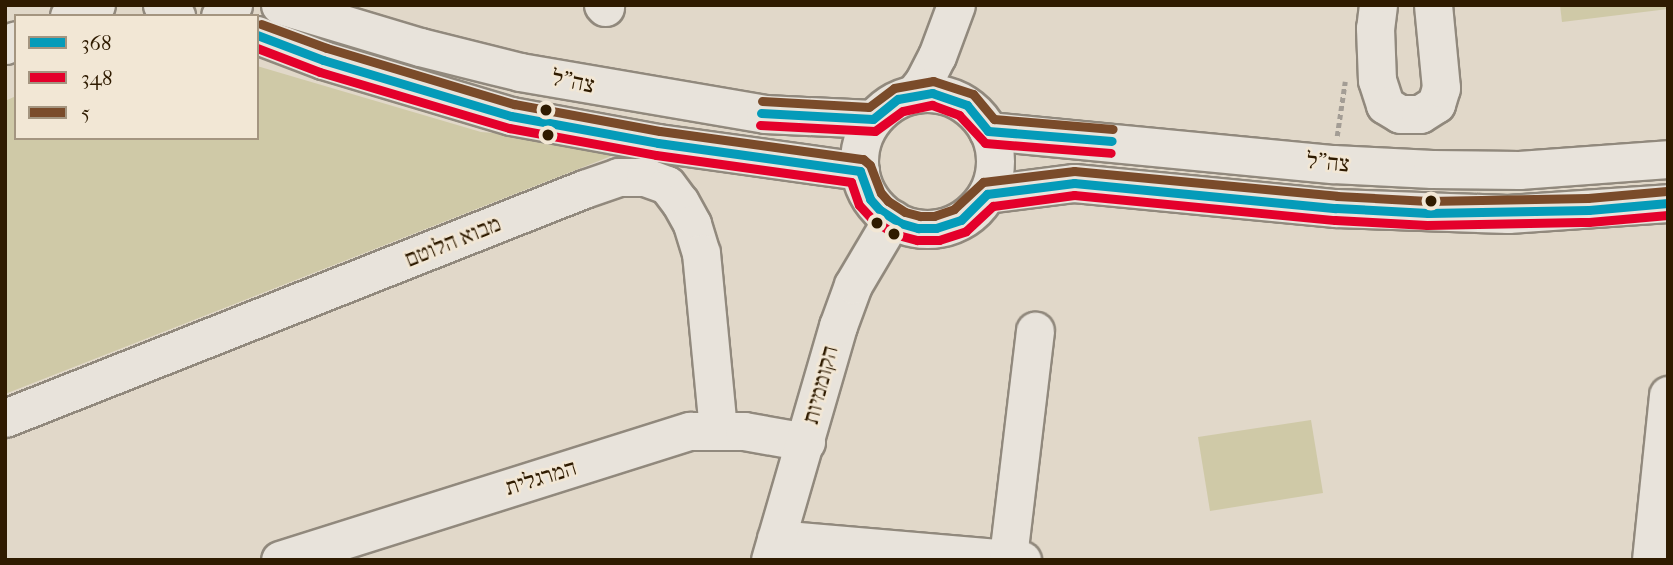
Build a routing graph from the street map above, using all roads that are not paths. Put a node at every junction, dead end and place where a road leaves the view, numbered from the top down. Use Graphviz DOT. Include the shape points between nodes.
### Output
graph roads {
  1 [pos="96,5"];
  2 [pos="281,5"];
  3 [pos="1378,5"];
  4 [pos="1433,5"];
  5 [pos="74,14"];
  6 [pos="952,17"];
  7 [pos="259,36"];
  8 [pos="914,94"];
  9 [pos="977,118"];
  10 [pos="873,119"];
  11 [pos="1668,159"];
  12 [pos="860,171"];
  13 [pos="986,194"];
  14 [pos="1668,202"];
  15 [pos="892,219"];
  16 [pos="1035,331"];
  17 [pos="1668,395"];
  18 [pos="5,418"];
  19 [pos="718,429"];
  20 [pos="806,442"];
  21 [pos="773,549"];
  22 [pos="1015,558"];
  23 [pos="279,560"];
  24 [pos="1651,560"];
  1 -- 5 [label="street"];
  2 -- 10 [label="street, צה\"ל" via="420,47 561,79 765,114"];
  3 -- 4 [label="street" via="1377,80 1385,106 1400,114 1420,114 1436,104 1441,88"];
  6 -- 8 [label="street"];
  6 -- 9 [label="street" via="950,78"];
  7 -- 12 [label="street, צה\"ל" via="323,60 511,116 658,143"];
  8 -- 9 [label="street" via="941,95"];
  8 -- 10 [label="street" via="898,99"];
  9 -- 11 [label="street, צה\"ל" via="1333,164 1518,170"];
  9 -- 13 [label="street" via="995,163"];
  10 -- 12 [label="street" via="861,144"];
  12 -- 15 [label="street" via="870,199"];
  13 -- 14 [label="street, צה\"ל" via="1074,183 1336,208 1508,214"];
  13 -- 15 [label="street" via="969,215 945,226 918,228"];
  15 -- 20 [label="street, הקוממיות" via="849,295"];
  16 -- 22 [label="street"];
  17 -- 24 [label="street"];
  18 -- 19 [label="street, מבוא הלוטם" via="584,189 618,177 645,177 667,185 680,202 701,253"];
  19 -- 20 [label="street, המרגלית"];
  19 -- 23 [label="street, המרגלית" via="690,431"];
  20 -- 21 [label="street, הקוממיות"];
  21 -- 22 [label="street"];
}
